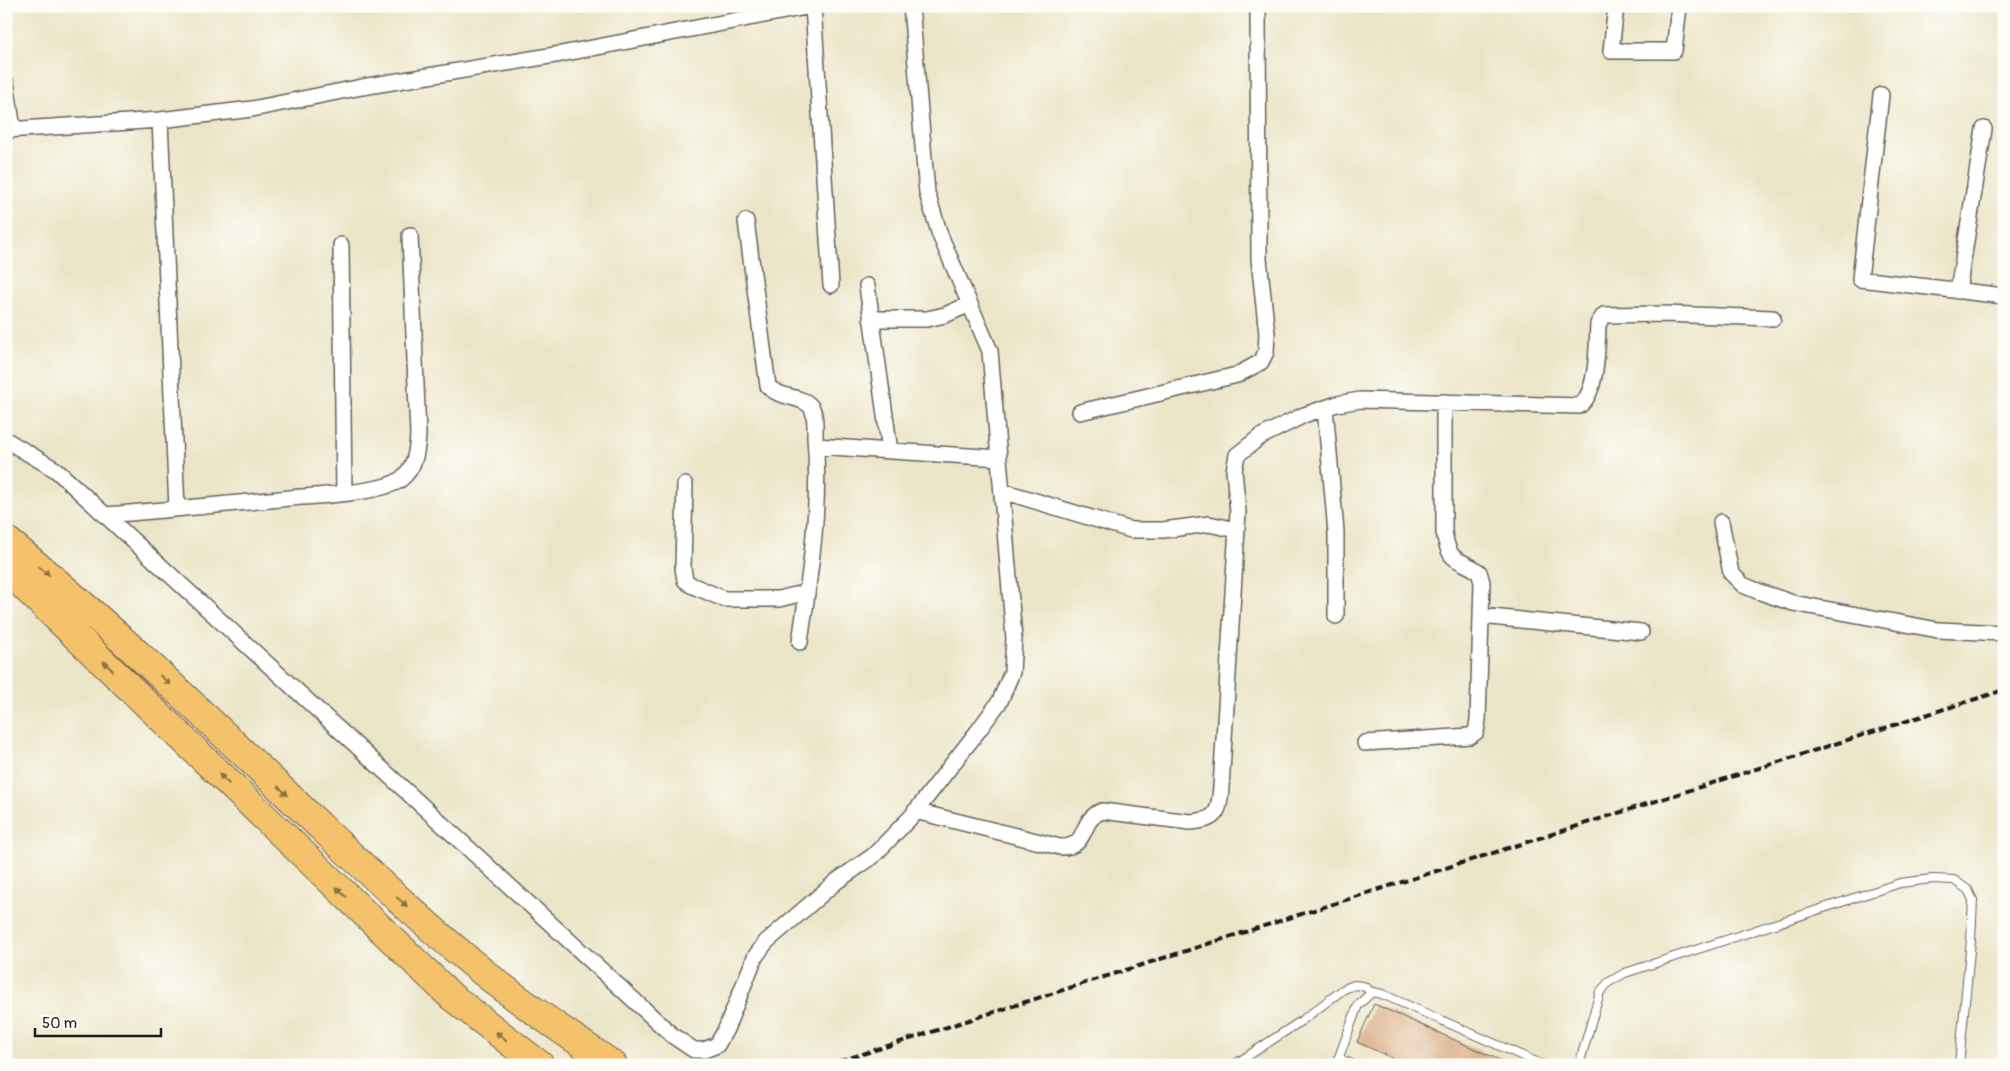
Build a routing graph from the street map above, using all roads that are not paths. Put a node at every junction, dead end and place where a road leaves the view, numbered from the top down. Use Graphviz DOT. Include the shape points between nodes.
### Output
graph roads {
  1 [pos="812,6"];
  2 [pos="910,6"];
  3 [pos="1258,6"];
  4 [pos="1616,6"];
  5 [pos="1679,6"];
  6 [pos="741,14"];
  7 [pos="6,83"];
  8 [pos="1881,95"];
  9 [pos="160,120"];
  10 [pos="1984,129"];
  11 [pos="10,130"];
  12 [pos="746,221"];
  13 [pos="410,235"];
  14 [pos="341,245"];
  15 [pos="831,285"];
  16 [pos="867,286"];
  17 [pos="1958,291"];
  18 [pos="2004,296"];
  19 [pos="970,304"];
  20 [pos="1773,318"];
  21 [pos="871,319"];
  22 [pos="1444,402"];
  23 [pos="1325,408"];
  24 [pos="1080,412"];
  25 [pos="6,440"];
  26 [pos="816,446"];
  27 [pos="890,451"];
  28 [pos="1000,458"];
  29 [pos="685,485"];
  30 [pos="1002,491"];
  31 [pos="344,493"];
  32 [pos="176,509"];
  33 [pos="105,515"];
  34 [pos="1721,522"];
  35 [pos="1237,530"];
  36 [pos="6,540"];
  37 [pos="6,569"];
  38 [pos="807,592"];
  39 [pos="1336,616"];
  40 [pos="1481,616"];
  41 [pos="1641,632"];
  42 [pos="2004,632"];
  43 [pos="800,642"];
  44 [pos="1365,743"];
  45 [pos="915,812"];
  46 [pos="1372,992"];
  47 [pos="1337,1061"];
  48 [pos="540,1065"];
  49 [pos="613,1065"];
  50 [pos="1234,1065"];
  51 [pos="1354,1065"];
  52 [pos="1543,1065"];
  53 [pos="1579,1065"];
  54 [pos="1959,1065"];
  1 -- 6 [label="street"];
  1 -- 15 [label="street"];
  2 -- 19 [label="street" via="927,193 940,235"];
  3 -- 24 [label="street" via="1259,259 1266,352 1261,362 1237,375"];
  4 -- 5 [label="street" via="1611,51 1674,51"];
  6 -- 9 [label="street" via="252,109"];
  7 -- 11 [label="street"];
  8 -- 17 [label="street" via="1860,279"];
  9 -- 11 [label="street"];
  9 -- 32 [label="street"];
  10 -- 17 [label="street"];
  12 -- 26 [label="street" via="768,386 774,392 803,400 811,407"];
  13 -- 31 [label="street" via="417,454 401,480"];
  14 -- 31 [label="street"];
  16 -- 21 [label="street"];
  17 -- 18 [label="street"];
  19 -- 21 [label="street" via="927,319"];
  19 -- 28 [label="street" via="990,351"];
  20 -- 22 [label="street" via="1604,315 1598,324 1591,391 1580,406"];
  21 -- 27 [label="street"];
  22 -- 23 [label="street" via="1360,400"];
  22 -- 40 [label="street" via="1446,547 1452,558 1479,572 1482,582"];
  23 -- 35 [label="street" via="1260,438 1237,455 1234,471"];
  23 -- 39 [label="street" via="1336,532"];
  25 -- 33 [label="street" via="56,470"];
  26 -- 27 [label="street"];
  26 -- 38 [label="street" via="816,532"];
  27 -- 28 [label="street"];
  28 -- 30 [label="street"];
  29 -- 38 [label="street" via="685,580 724,599 779,599"];
  30 -- 35 [label="street" via="1131,530 1210,524"];
  30 -- 45 [label="street" via="1014,638 1012,672 1000,701"];
  31 -- 32 [label="street"];
  32 -- 33 [label="street"];
  33 -- 45 [label="street" via="673,1036 694,1050 717,1045 755,958 766,942 837,881 873,856"];
  34 -- 42 [label="street" via="1731,573 1743,585 1760,592 1793,603 1938,630"];
  35 -- 45 [label="street" via="1221,787 1219,808 1213,817 1190,822 1102,812 1094,814 1088,821 1079,842 1072,847 1060,847"];
  36 -- 49 [label="highway, one-way" via="158,674 466,959"];
  48 -- 37 [label="highway, one-way" via="452,997"];
  38 -- 43 [label="street"];
  40 -- 41 [label="street"];
  40 -- 44 [label="street" via="1476,732 1470,736"];
  46 -- 47 [label="lane" via="1358,1005"];
  46 -- 50 [label="lane" via="1354,985 1344,989"];
  46 -- 52 [label="lane"];
  47 -- 51 [label="lane"];
  53 -- 54 [label="lane" via="1600,992 1609,982 1625,973 1900,883 1932,879 1954,880 1968,890 1973,900"];
}
